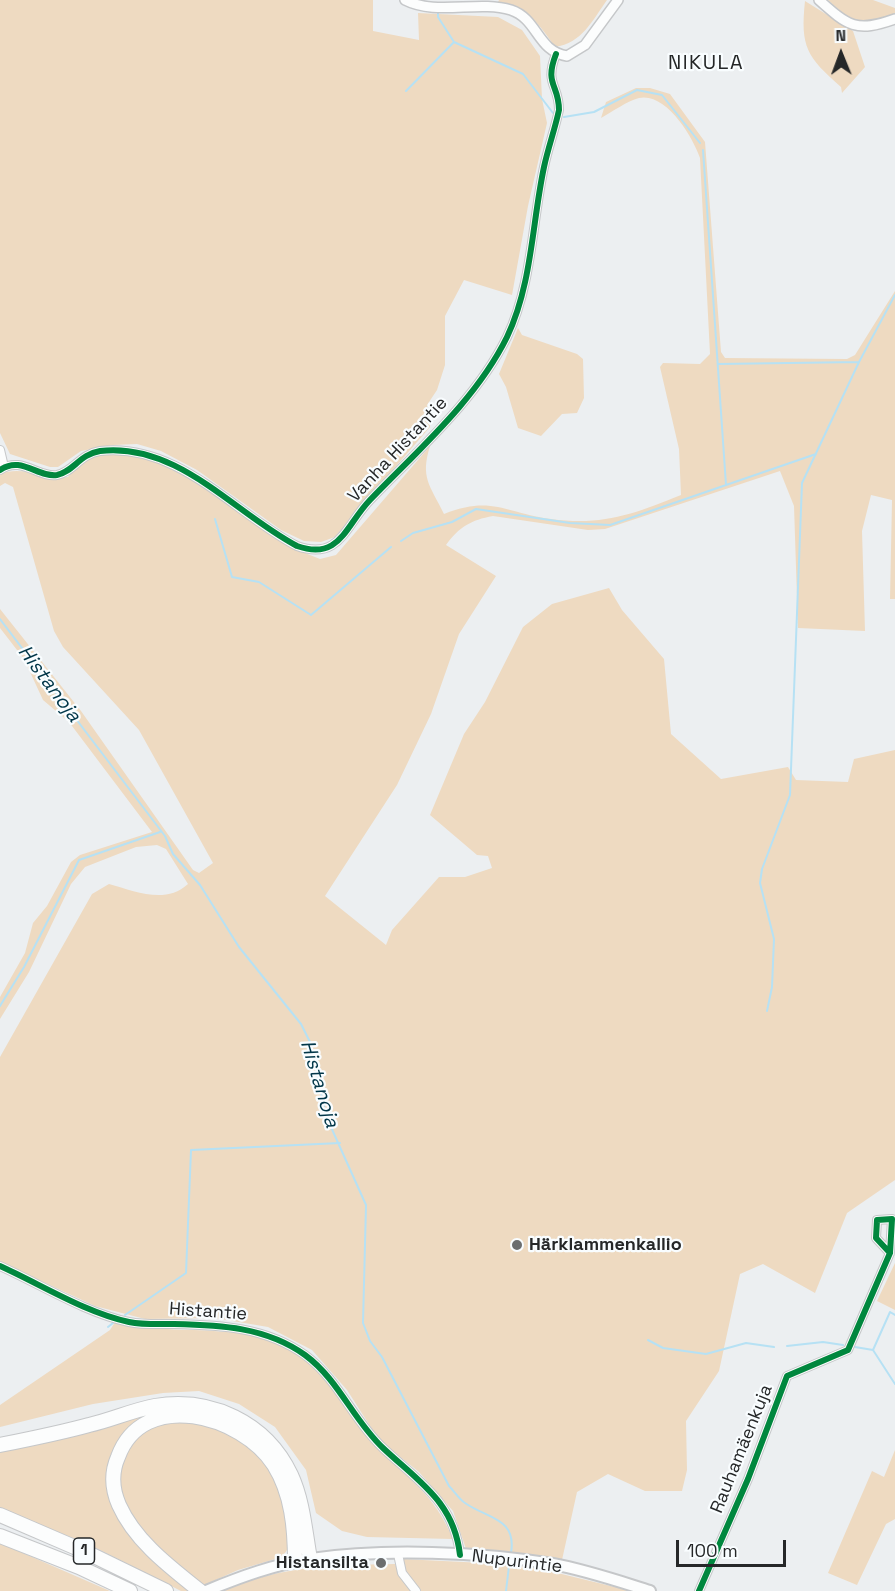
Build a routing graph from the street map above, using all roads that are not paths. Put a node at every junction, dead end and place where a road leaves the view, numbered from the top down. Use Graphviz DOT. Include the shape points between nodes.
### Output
graph roads {
  1 [pos="405,0"];
  2 [pos="618,0"];
  3 [pos="819,0"];
  4 [pos="895,19"];
  5 [pos="556,54"];
  6 [pos="0,450"];
  7 [pos="2,469"];
  8 [pos="890,1253"];
  9 [pos="0,1266"];
  10 [pos="0,1445"];
  11 [pos="0,1515"];
  12 [pos="0,1536"];
  13 [pos="398,1554"];
  14 [pos="460,1555"];
  15 [pos="310,1559"];
  16 [pos="295,1562"];
  17 [pos="130,1591"];
  18 [pos="166,1591"];
  19 [pos="200,1591"];
  20 [pos="206,1591"];
  21 [pos="416,1591"];
  22 [pos="650,1591"];
  23 [pos="699,1591"];
  1 -- 5 [label="street" via="426,6 485,6 514,11"];
  2 -- 5 [label="street" via="585,45 567,56"];
  3 -- 4 [label="street" via="845,22 860,28"];
  5 -- 7 [label="street, Vanha Histantie" via="550,75 560,110 544,167 522,296 507,336 483,378 358,512 339,542 321,550 297,546 175,466 135,450 91,453 60,474 28,466"];
  6 -- 7 [label="street"];
  8 -- 23 [label="street, Rauhamäenkuja" via="848,1350 787,1376"];
  9 -- 14 [label="street, Histantie" via="114,1318 146,1324 255,1330 304,1354 334,1382 377,1442 441,1503 458,1538"];
  10 -- 15 [label="highway" via="152,1407 178,1403 216,1409 252,1428 280,1455 300,1502"];
  11 -- 18 [label="highway, 1"];
  12 -- 17 [label="highway, 1"];
  13 -- 14 [label="main road, Nupurintie"];
  13 -- 15 [label="main road, Nupurintie"];
  13 -- 21 [label="street" via="402,1572"];
  14 -- 22 [label="main road, Nupurintie" via="554,1564"];
  15 -- 16 [label="main road, Nupurintie"];
  16 -- 19 [label="highway" via="290,1507 273,1464 261,1451 226,1426 206,1419 189,1415 155,1418 141,1424 121,1447 113,1469 115,1492 128,1521 140,1536"];
  16 -- 20 [label="main road, Nupurintie"];
}
